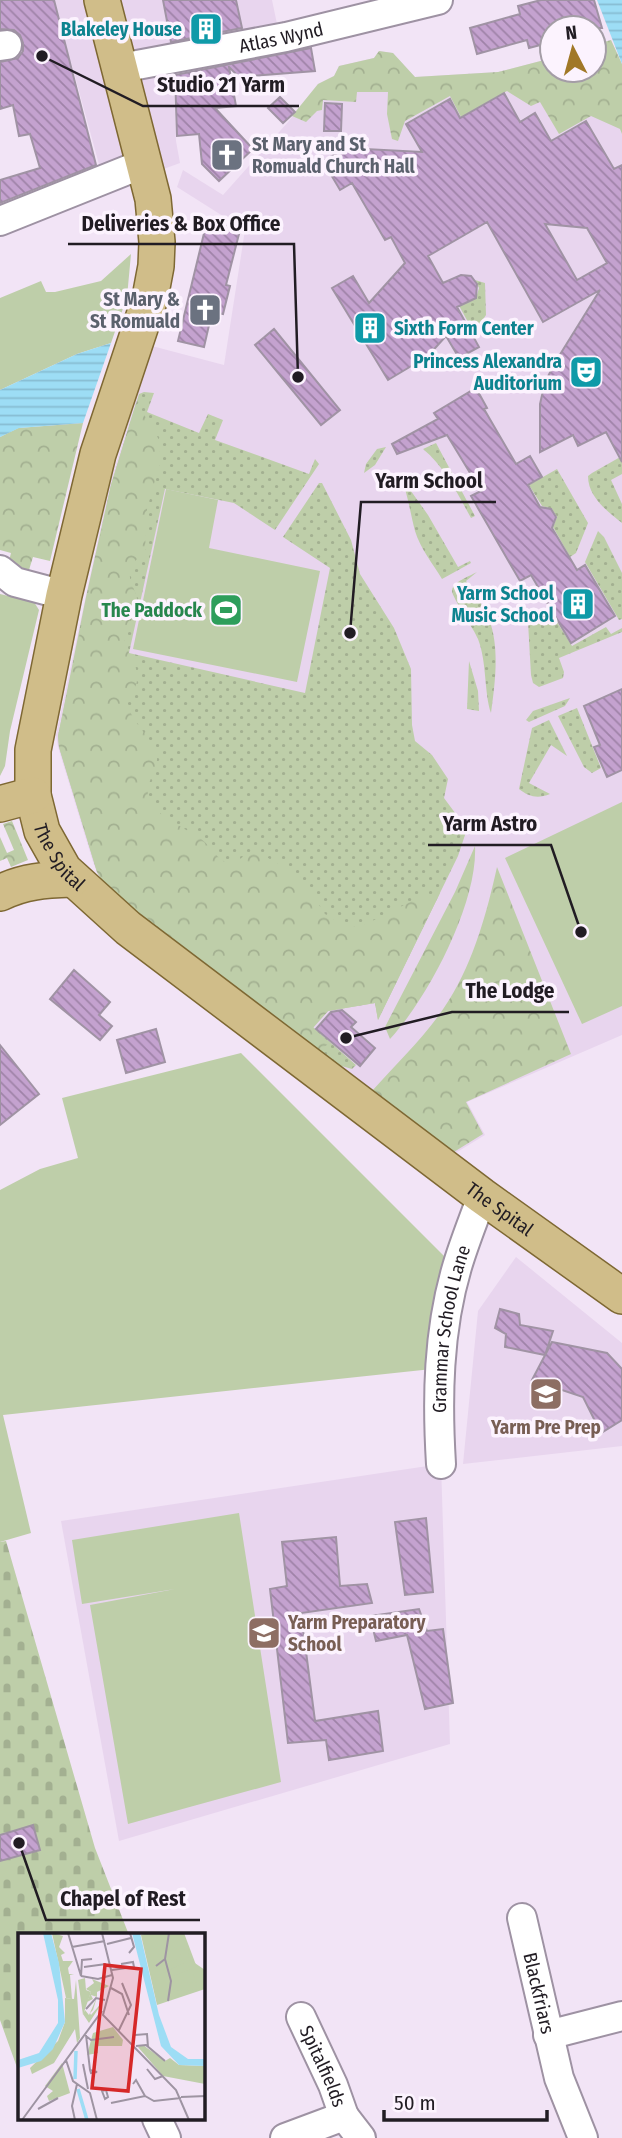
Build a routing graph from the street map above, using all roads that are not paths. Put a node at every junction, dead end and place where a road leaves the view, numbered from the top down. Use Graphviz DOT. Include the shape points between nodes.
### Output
graph roads {
  1 [pos="102,0"];
  2 [pos="438,0"];
  3 [pos="121,68"];
  4 [pos="145,163"];
  5 [pos="0,221"];
  6 [pos="0,570"];
  7 [pos="64,595"];
  8 [pos="33,795"];
  9 [pos="0,804"];
  10 [pos="72,879"];
  11 [pos="0,893"];
  12 [pos="482,1196"];
  13 [pos="622,1296"];
  14 [pos="440,1464"];
  15 [pos="522,1918"];
  16 [pos="622,2016"];
  17 [pos="301,2017"];
  18 [pos="548,2035"];
  19 [pos="344,2116"];
  20 [pos="158,2120"];
  21 [pos="166,2138"];
  22 [pos="285,2138"];
  23 [pos="361,2138"];
  24 [pos="583,2138"];
  1 -- 3 [label="main road, The Spital"];
  2 -- 3 [label="street, Atlas Wynd" via="286,37"];
  3 -- 4 [label="main road, The Spital"];
  4 -- 5 [label="street"];
  4 -- 7 [label="main road, The Spital" via="156,231 154,279 98,454"];
  6 -- 7 [label="street" via="15,582"];
  7 -- 8 [label="main road, The Spital" via="33,750"];
  8 -- 9 [label="main road"];
  8 -- 10 [label="main road, The Spital" via="46,840"];
  10 -- 11 [label="main road" via="20,883"];
  10 -- 12 [label="main road, The Spital" via="128,928"];
  12 -- 13 [label="main road, The Spital"];
  12 -- 14 [label="street, Grammar School Lane" via="456,1269 443,1335"];
  15 -- 18 [label="street, Blackfriars"];
  16 -- 18 [label="street, Blackfriars"];
  17 -- 19 [label="street, Spitalfields"];
  18 -- 24 [label="street"];
  19 -- 22 [label="street, Spitalfields"];
  19 -- 23 [label="street, Spitalfields"];
  20 -- 21 [label="street"];
}
